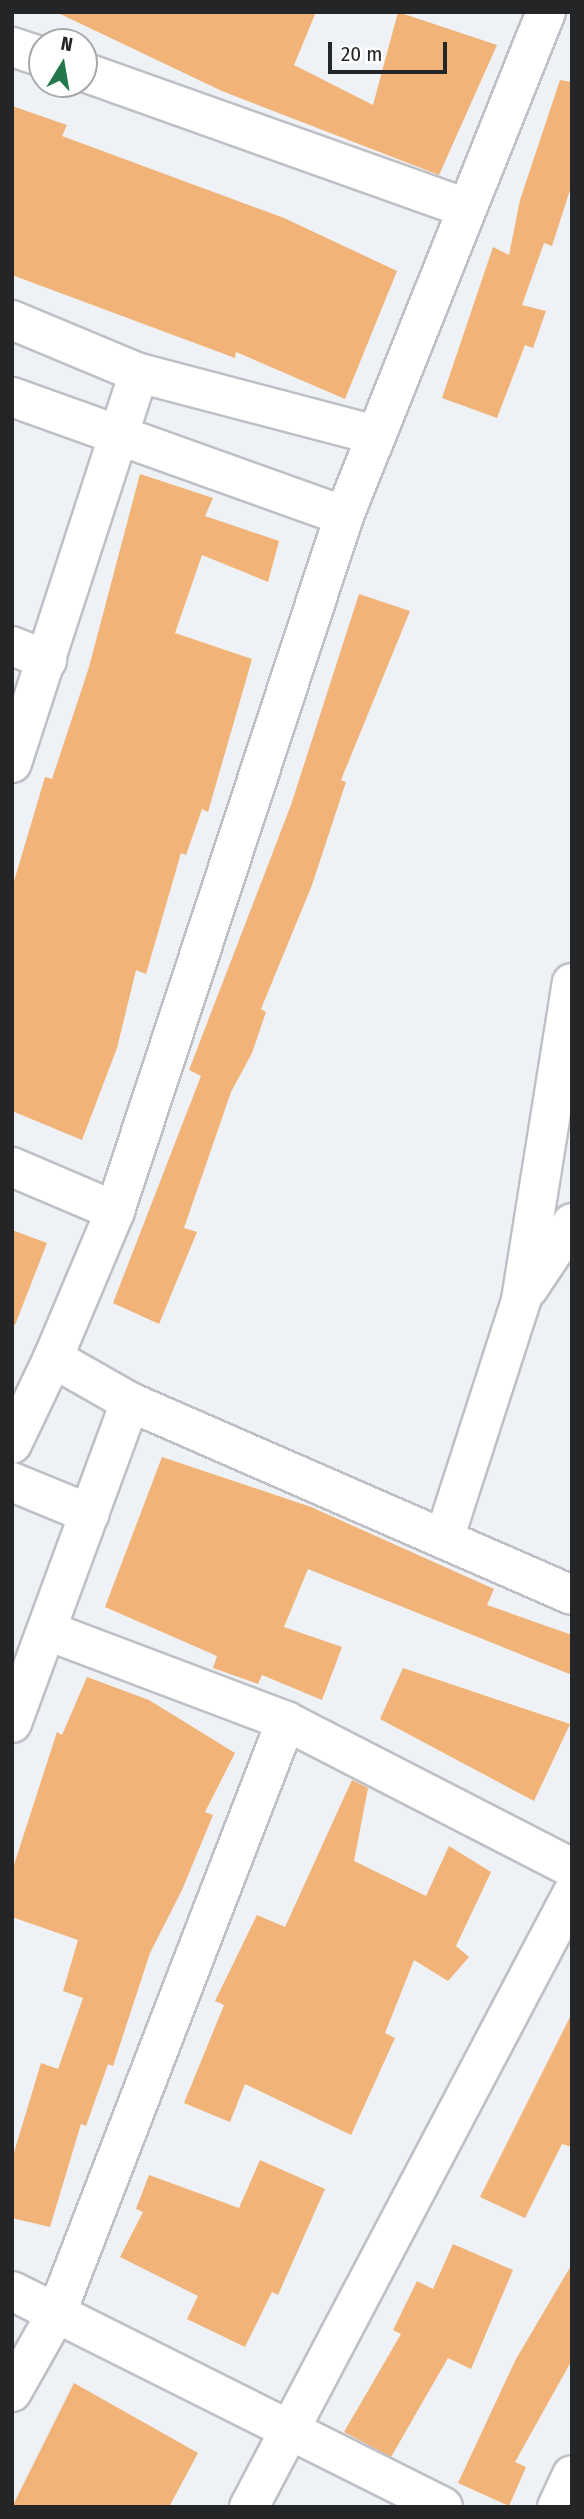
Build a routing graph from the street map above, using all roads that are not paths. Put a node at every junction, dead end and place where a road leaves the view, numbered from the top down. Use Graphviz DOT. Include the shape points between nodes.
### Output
graph roads {
  1 [pos="546,12"];
  2 [pos="98,77"];
  3 [pos="465,208"];
  4 [pos="12,320"];
  5 [pos="139,373"];
  6 [pos="12,397"];
  7 [pos="375,436"];
  8 [pos="115,438"];
  9 [pos="344,516"];
  10 [pos="12,646"];
  11 [pos="47,660"];
  12 [pos="12,763"];
  13 [pos="572,984"];
  14 [pos="12,1167"];
  15 [pos="115,1211"];
  16 [pos="572,1223"];
  17 [pos="521,1300"];
  18 [pos="53,1358"];
  19 [pos="130,1402"];
  20 [pos="12,1444"];
  21 [pos="12,1482"];
  22 [pos="90,1514"];
  23 [pos="444,1539"];
  24 [pos="572,1595"];
  25 [pos="48,1631"];
  26 [pos="286,1721"];
  27 [pos="12,1723"];
  28 [pos="572,1868"];
  29 [pos="572,1894"];
  30 [pos="12,2291"];
  31 [pos="57,2312"];
  32 [pos="12,2392"];
  33 [pos="290,2430"];
  34 [pos="572,2474"];
  35 [pos="249,2507"];
  36 [pos="443,2507"];
  37 [pos="556,2507"];
  1 -- 3 [label="street"];
  2 -- 3 [label="street"];
  3 -- 7 [label="street"];
  4 -- 5 [label="street"];
  5 -- 7 [label="street"];
  5 -- 8 [label="street"];
  6 -- 8 [label="street"];
  7 -- 9 [label="street"];
  8 -- 9 [label="street"];
  8 -- 11 [label="street"];
  9 -- 15 [label="street"];
  10 -- 11 [label="street"];
  11 -- 12 [label="street"];
  13 -- 17 [label="street"];
  14 -- 15 [label="street"];
  15 -- 18 [label="street"];
  16 -- 17 [label="street"];
  17 -- 23 [label="street"];
  18 -- 19 [label="street"];
  18 -- 20 [label="street"];
  19 -- 22 [label="street"];
  19 -- 23 [label="street"];
  21 -- 22 [label="street"];
  22 -- 25 [label="street"];
  23 -- 24 [label="street"];
  25 -- 26 [label="street"];
  25 -- 27 [label="street"];
  26 -- 28 [label="street"];
  26 -- 31 [label="street"];
  29 -- 33 [label="street"];
  30 -- 31 [label="street"];
  31 -- 32 [label="street"];
  31 -- 33 [label="street"];
  33 -- 35 [label="street"];
  33 -- 36 [label="street"];
  34 -- 37 [label="street"];
}
